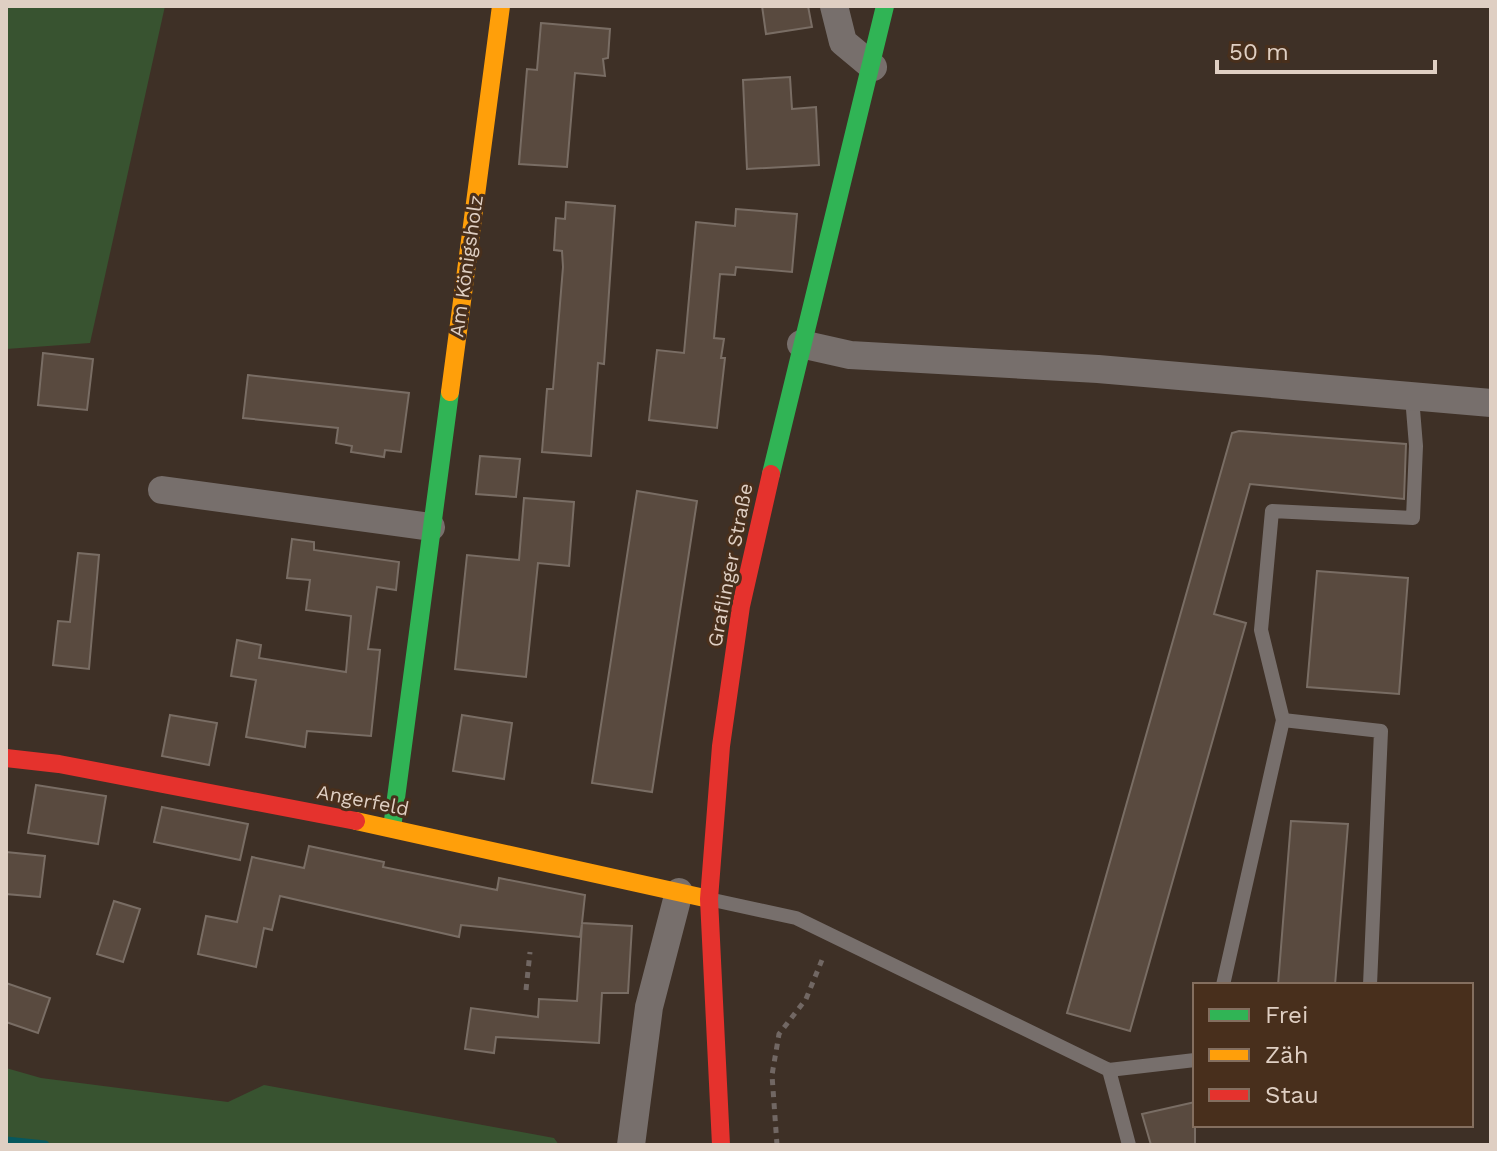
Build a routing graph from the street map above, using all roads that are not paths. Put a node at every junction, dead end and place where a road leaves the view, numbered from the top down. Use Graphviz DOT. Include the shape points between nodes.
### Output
graph roads {
  1 [pos="501,6"];
  2 [pos="834,6"];
  3 [pos="885,6"];
  4 [pos="873,67"];
  5 [pos="801,344"];
  6 [pos="1412,397"];
  7 [pos="1491,403"];
  8 [pos="162,490"];
  9 [pos="431,527"];
  10 [pos="1283,720"];
  11 [pos="6,758"];
  12 [pos="392,828"];
  13 [pos="679,892"];
  14 [pos="709,899"];
  15 [pos="1223,983"];
  16 [pos="1370,983"];
  17 [pos="1193,1060"];
  18 [pos="1109,1070"];
  19 [pos="631,1145"];
  20 [pos="721,1145"];
  21 [pos="1129,1145"];
  1 -- 9 [label="street, Am Königsholz"];
  2 -- 4 [label="street" via="843,42"];
  3 -- 4 [label="street, Graflinger Straße"];
  4 -- 5 [label="street, Graflinger Straße"];
  5 -- 6 [label="street" via="850,355 1098,369"];
  5 -- 14 [label="street, Graflinger Straße" via="741,606 721,746"];
  6 -- 7 [label="street"];
  6 -- 10 [label="lane" via="1413,518 1272,511 1261,630"];
  8 -- 9 [label="street"];
  9 -- 12 [label="street, Am Königsholz"];
  10 -- 15 [label="lane"];
  10 -- 16 [label="lane" via="1381,731"];
  11 -- 12 [label="street, Angerfeld"];
  12 -- 13 [label="street, Angerfeld"];
  13 -- 14 [label="street, Angerfeld"];
  13 -- 19 [label="street" via="649,1007"];
  14 -- 18 [label="lane" via="796,918"];
  14 -- 20 [label="street, Graflinger Straße"];
  17 -- 18 [label="lane"];
  18 -- 21 [label="lane"];
}
